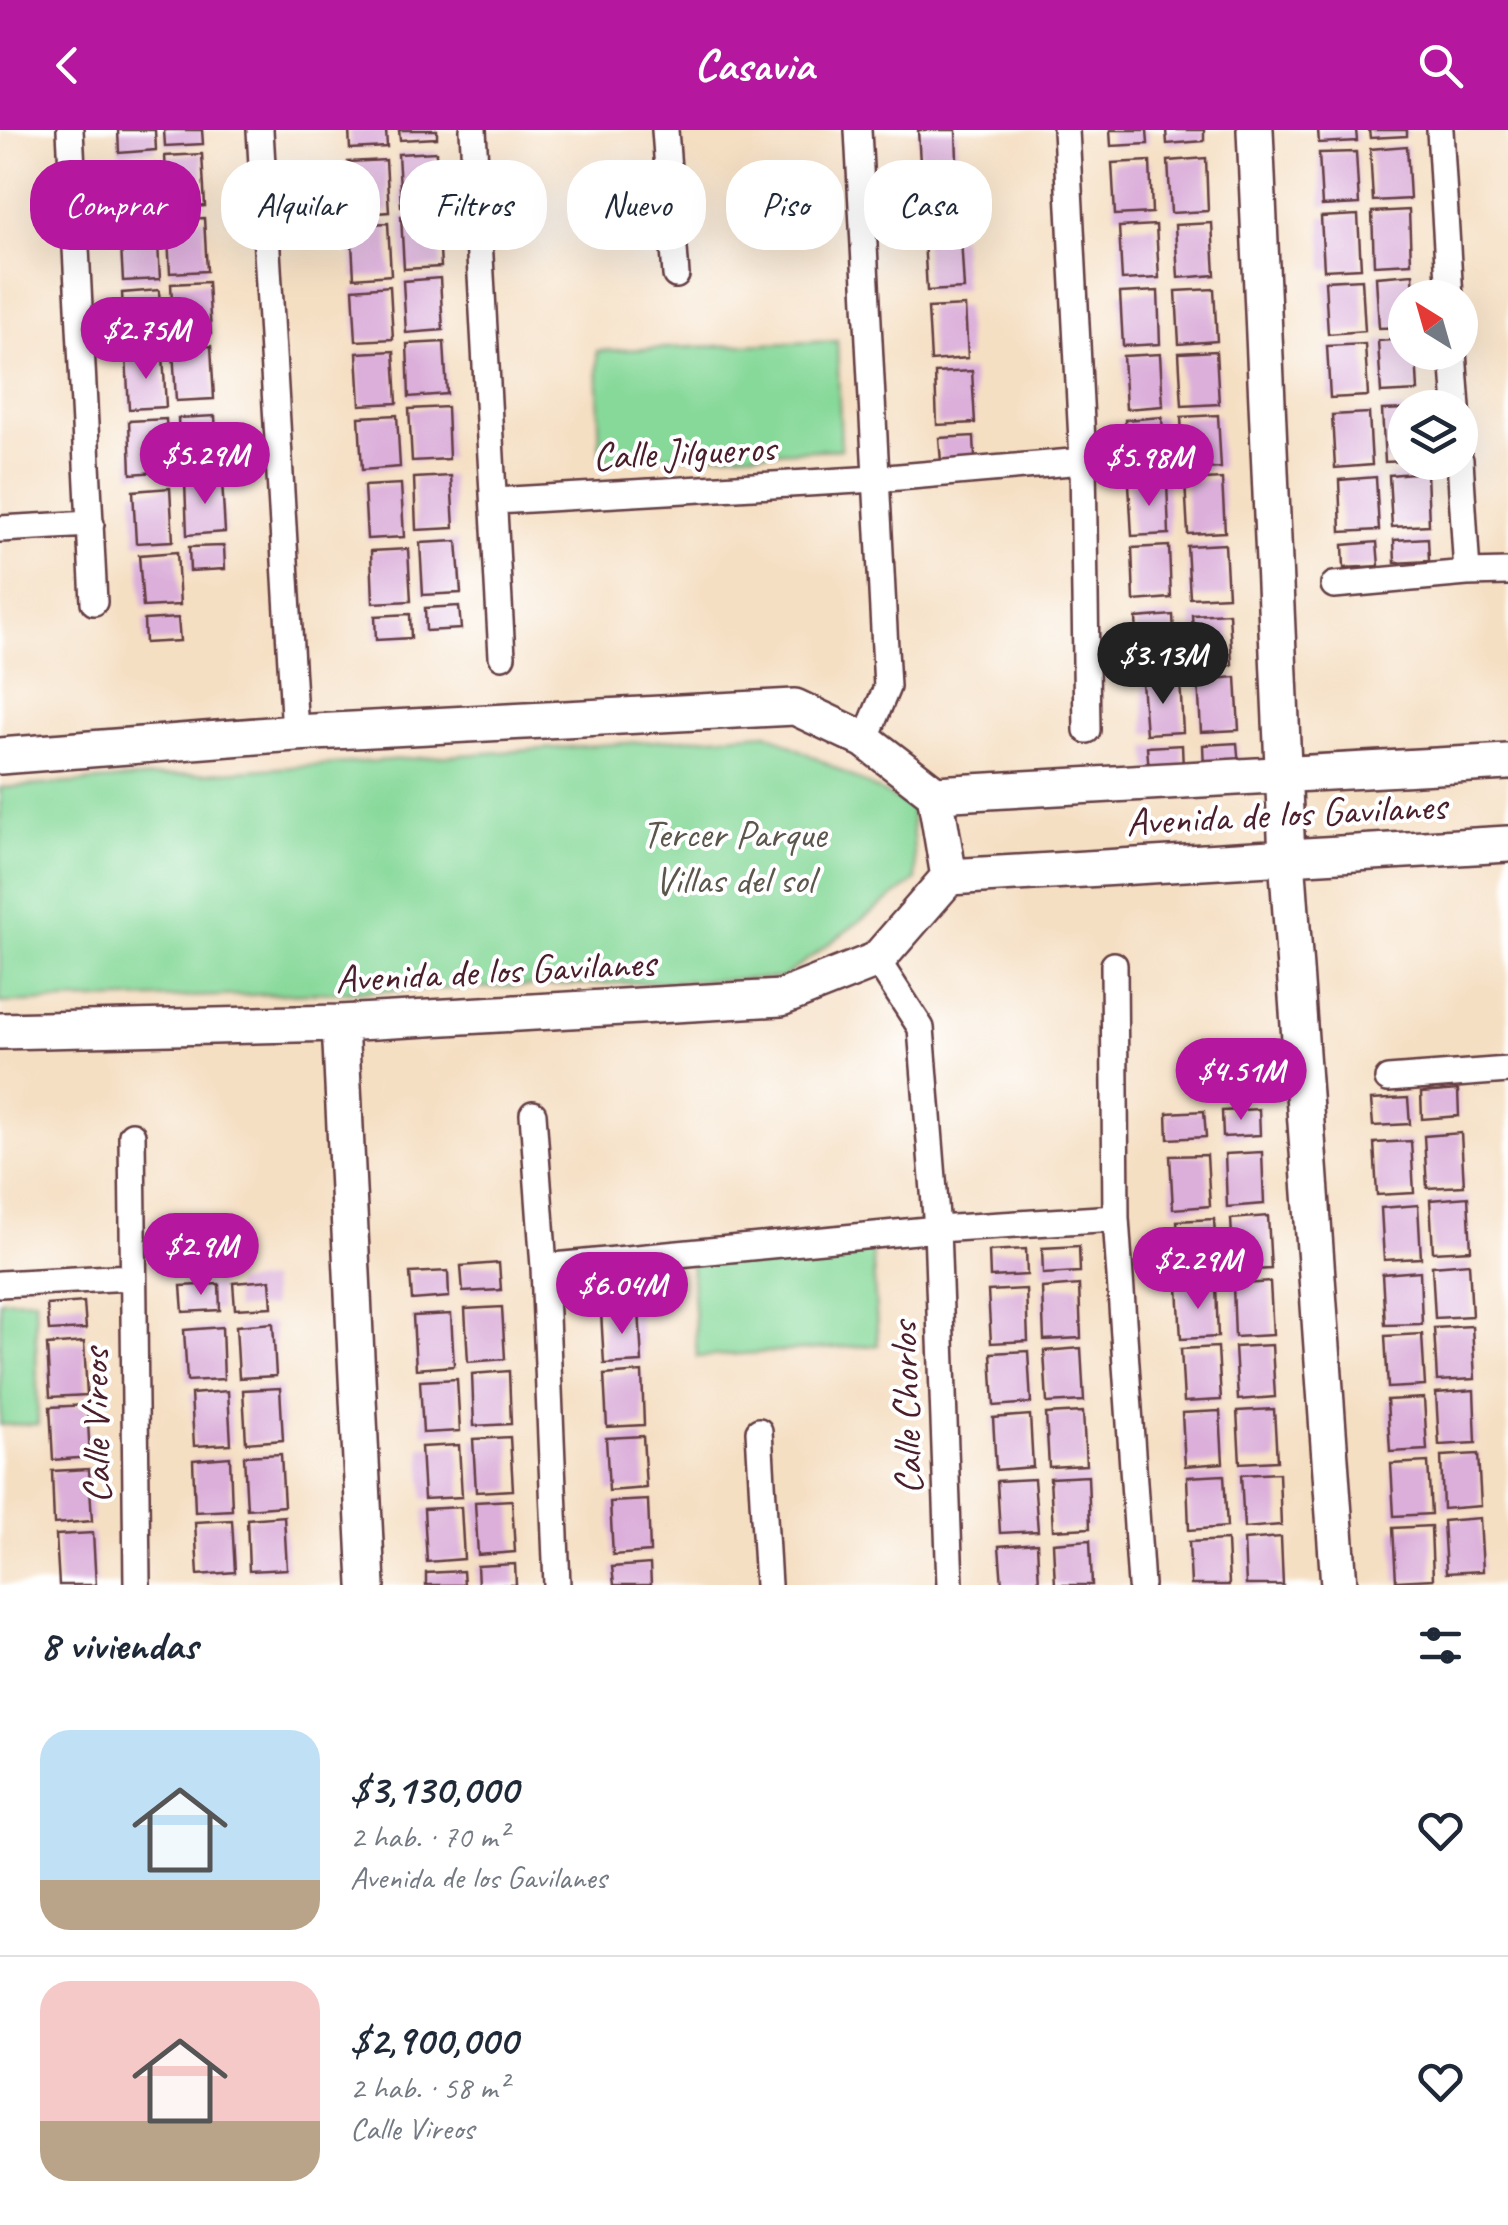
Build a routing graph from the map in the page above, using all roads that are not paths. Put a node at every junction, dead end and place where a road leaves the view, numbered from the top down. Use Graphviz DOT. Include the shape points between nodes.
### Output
graph roads {
  1 [pos="70,130"];
  2 [pos="260,130"];
  3 [pos="474,130"];
  4 [pos="664,130"];
  5 [pos="858,130"];
  6 [pos="1066,130"];
  7 [pos="1255,130"];
  8 [pos="1440,130"];
  9 [pos="676,274"];
  10 [pos="1449,280"];
  11 [pos="1083,461"];
  12 [pos="876,479"];
  13 [pos="1461,480"];
  14 [pos="496,501"];
  15 [pos="91,524"];
  16 [pos="0,529"];
  17 [pos="1508,572"];
  18 [pos="1467,573"];
  19 [pos="1334,584"];
  20 [pos="94,602"];
  21 [pos="502,656"];
  22 [pos="1086,730"];
  23 [pos="295,733"];
  24 [pos="865,740"];
  25 [pos="0,756"];
  26 [pos="1508,762"];
  27 [pos="1284,774"];
  28 [pos="934,794"];
  29 [pos="1508,844"];
  30 [pos="1287,857"];
  31 [pos="949,877"];
  32 [pos="877,960"];
  33 [pos="1114,965"];
  34 [pos="340,1023"];
  35 [pos="0,1031"];
  36 [pos="1508,1070"];
  37 [pos="1388,1079"];
  38 [pos="533,1114"];
  39 [pos="132,1135"];
  40 [pos="1116,1218"];
  41 [pos="938,1229"];
  42 [pos="544,1266"];
  43 [pos="131,1277"];
  44 [pos="0,1284"];
  45 [pos="760,1432"];
  46 [pos="138,1585"];
  47 [pos="367,1585"];
  48 [pos="557,1585"];
  49 [pos="768,1585"];
  50 [pos="950,1585"];
  51 [pos="1141,1585"];
  52 [pos="1339,1585"];
  1 -- 15 [label="street"];
  2 -- 23 [label="street"];
  3 -- 14 [label="street"];
  4 -- 9 [label="street"];
  5 -- 12 [label="street"];
  6 -- 11 [label="street"];
  7 -- 27 [label="street"];
  8 -- 10 [label="street"];
  11 -- 12 [label="street, Calle Jilgueros"];
  11 -- 22 [label="street"];
  12 -- 14 [label="street, Calle Jilgueros"];
  12 -- 24 [label="street" via="887,687"];
  13 -- 18 [label="street"];
  14 -- 21 [label="street"];
  15 -- 16 [label="street"];
  15 -- 20 [label="street"];
  17 -- 18 [label="street"];
  18 -- 19 [label="street"];
  23 -- 24 [label="street" via="794,707"];
  23 -- 25 [label="street"];
  24 -- 28 [label="street"];
  26 -- 27 [label="street, Avenida de los Gavilanes"];
  27 -- 28 [label="street, Avenida de los Gavilanes"];
  27 -- 30 [label="street"];
  28 -- 31 [label="street"];
  29 -- 30 [label="street, Avenida de los Gavilanes"];
  30 -- 31 [label="street, Avenida de los Gavilanes"];
  30 -- 52 [label="street"];
  31 -- 32 [label="street, Avenida de los Gavilanes"];
  32 -- 34 [label="street, Avenida de los Gavilanes" via="781,998"];
  32 -- 41 [label="street, Calle Chorlos" via="921,1028"];
  33 -- 40 [label="street"];
  34 -- 35 [label="street, Avenida de los Gavilanes"];
  34 -- 47 [label="street"];
  36 -- 37 [label="street"];
  38 -- 42 [label="street"];
  39 -- 43 [label="street, Calle Vireos"];
  40 -- 41 [label="street"];
  40 -- 51 [label="street"];
  41 -- 42 [label="street"];
  41 -- 50 [label="street, Calle Chorlos"];
  42 -- 48 [label="street"];
  43 -- 44 [label="street"];
  43 -- 46 [label="street, Calle Vireos"];
  45 -- 49 [label="street"];
}
